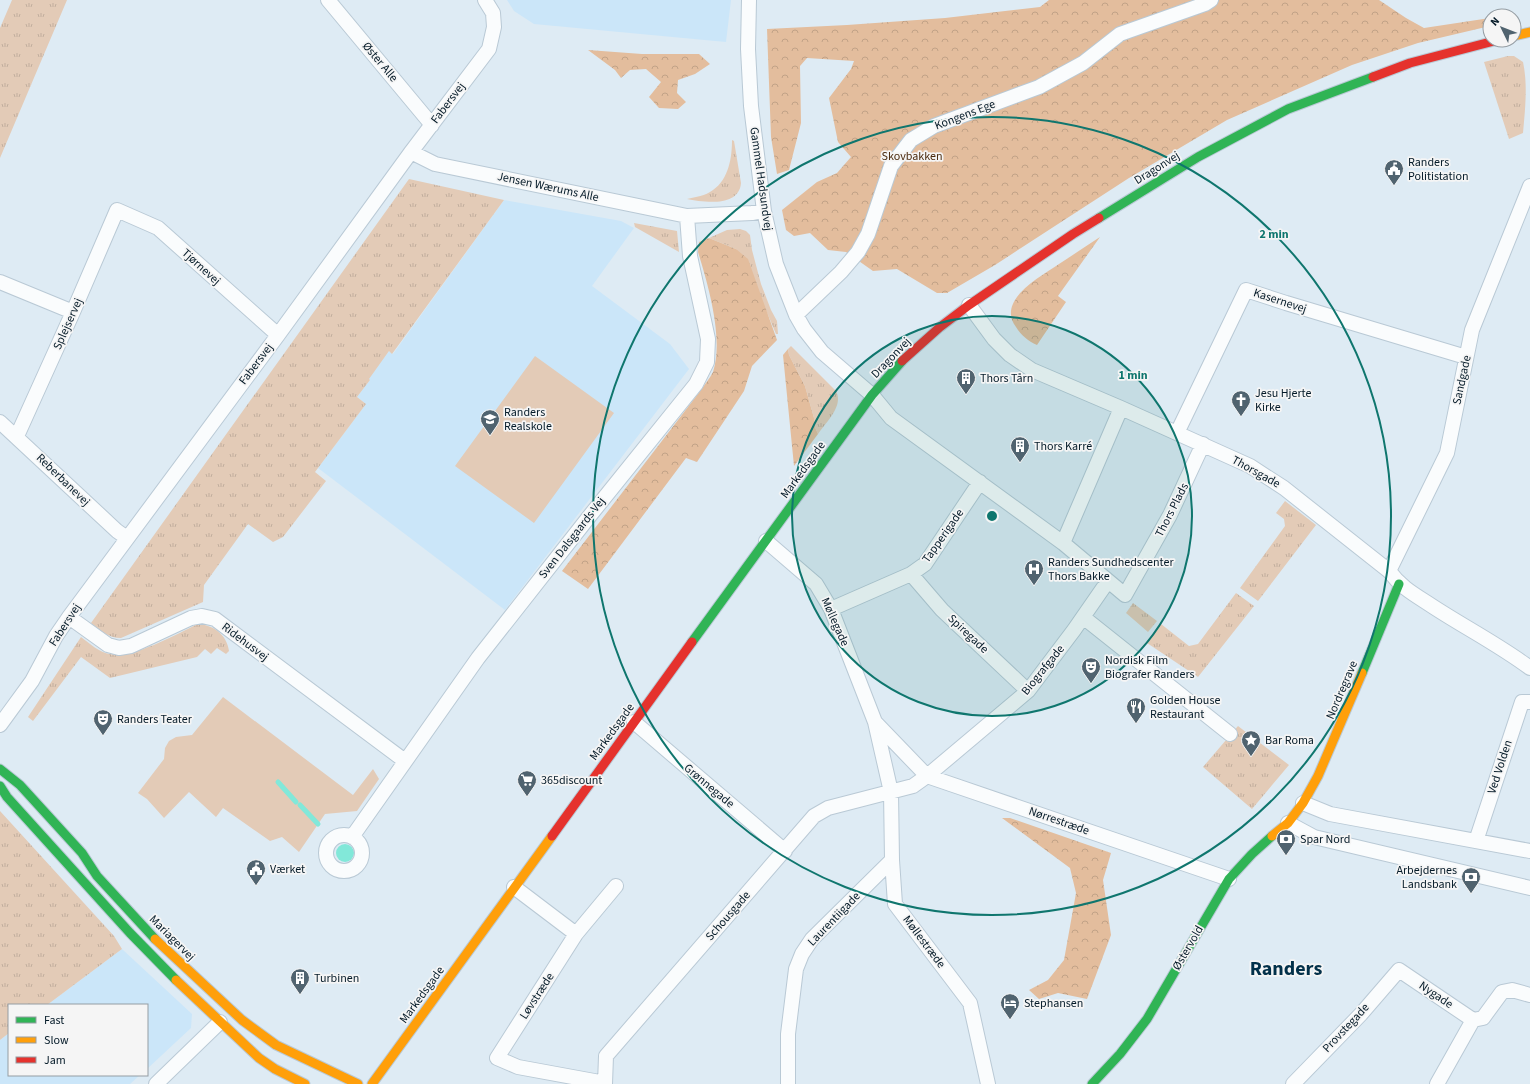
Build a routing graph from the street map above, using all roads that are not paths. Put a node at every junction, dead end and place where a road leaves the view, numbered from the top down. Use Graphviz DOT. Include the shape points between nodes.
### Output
graph roads {
  1 [pos="328,0"];
  2 [pos="485,0"];
  3 [pos="749,0"];
  4 [pos="1211,0"];
  5 [pos="1482,44"];
  6 [pos="432,125"];
  7 [pos="411,152"];
  8 [pos="1530,186"];
  9 [pos="117,210"];
  10 [pos="764,211"];
  11 [pos="687,216"];
  12 [pos="0,282"];
  13 [pos="969,305"];
  14 [pos="73,312"];
  15 [pos="796,315"];
  16 [pos="278,335"];
  17 [pos="1466,357"];
  18 [pos="872,395"];
  19 [pos="1122,408"];
  20 [pos="0,422"];
  21 [pos="1177,433"];
  22 [pos="17,436"];
  23 [pos="1203,444"];
  24 [pos="980,482"];
  25 [pos="127,538"];
  26 [pos="766,541"];
  27 [pos="1063,542"];
  28 [pos="1389,572"];
  29 [pos="911,574"];
  30 [pos="1108,581"];
  31 [pos="1399,584"];
  32 [pos="831,609"];
  33 [pos="69,617"];
  34 [pos="1083,617"];
  35 [pos="1530,668"];
  36 [pos="1028,691"];
  37 [pos="1530,702"];
  38 [pos="634,722"];
  39 [pos="875,722"];
  40 [pos="0,725"];
  41 [pos="1230,734"];
  42 [pos="405,761"];
  43 [pos="0,769"];
  44 [pos="927,776"];
  45 [pos="0,786"];
  46 [pos="891,792"];
  47 [pos="1303,803"];
  48 [pos="1288,823"];
  49 [pos="352,837"];
  50 [pos="1476,841"];
  51 [pos="785,850"];
  52 [pos="1530,851"];
  53 [pos="892,860"];
  54 [pos="1229,879"];
  55 [pos="616,886"];
  56 [pos="514,887"];
  57 [pos="1530,888"];
  58 [pos="576,934"];
  59 [pos="1399,970"];
  60 [pos="1530,995"];
  61 [pos="1474,1020"];
  62 [pos="220,1022"];
  63 [pos="1092,1083"];
  64 [pos="156,1084"];
  65 [pos="305,1084"];
  66 [pos="358,1084"];
  67 [pos="372,1084"];
  68 [pos="605,1084"];
  69 [pos="788,1084"];
  70 [pos="988,1084"];
  71 [pos="1293,1084"];
  72 [pos="1438,1084"];
  1 -- 6 [label="street, Øster Alle"];
  2 -- 6 [label="street, Fabersvej" via="492,14 494,27 489,49"];
  3 -- 10 [label="street, Gammel Hadsundvej" via="750,98"];
  4 -- 15 [label="street, Kongens Ege" via="1120,34 1084,63 1039,87 934,126 911,140 891,166 868,234 858,252"];
  5 -- 13 [label="main road, Dragonvej" via="1410,63 1288,109 1198,157 1152,185 1073,234"];
  6 -- 7 [label="street, Fabersvej"];
  7 -- 11 [label="street, Jensen Wærums Alle" via="435,164"];
  7 -- 16 [label="street, Fabersvej"];
  8 -- 17 [label="street, Sandgade" via="1472,330"];
  9 -- 14 [label="street, Splejservej"];
  9 -- 16 [label="street, Tjørnevej" via="158,228"];
  10 -- 11 [label="street, Jensen Wærums Alle"];
  10 -- 15 [label="street, Gammel Hadsundvej" via="776,264"];
  11 -- 42 [label="street, Sven Dalsgaards Vej" via="690,256 708,339 707,362 696,384 478,658"];
  12 -- 14 [label="street"];
  13 -- 18 [label="main road, Dragonvej" via="905,358"];
  13 -- 19 [label="street, Thorsgade" via="994,339 1010,355 1032,370"];
  14 -- 22 [label="street, Splejservej"];
  15 -- 18 [label="street, Gammel Hadsundvej" via="822,352"];
  16 -- 25 [label="street, Fabersvej"];
  17 -- 21 [label="street, Kasernevej" via="1246,290"];
  17 -- 28 [label="street, Sandgade" via="1446,454"];
  18 -- 24 [label="street" via="891,418"];
  18 -- 26 [label="main road, Markedsgade"];
  19 -- 21 [label="street, Thorsgade"];
  19 -- 27 [label="street"];
  20 -- 22 [label="street, Reberbanevej"];
  21 -- 23 [label="street, Thorsgade"];
  22 -- 25 [label="street, Reberbanevej"];
  23 -- 28 [label="street, Thorsgade" via="1250,466 1284,488"];
  23 -- 30 [label="street, Thors Plads" via="1170,516 1125,595"];
  24 -- 27 [label="street"];
  24 -- 29 [label="street, Tapperigade" via="925,564"];
  25 -- 33 [label="street, Fabersvej"];
  26 -- 32 [label="street, Møllegade" via="816,584"];
  26 -- 38 [label="main road, Markedsgade"];
  27 -- 30 [label="street"];
  28 -- 31 [label="street, Thorsgade"];
  29 -- 32 [label="street, Tapperigade"];
  29 -- 36 [label="street, Spiregade" via="942,610"];
  30 -- 34 [label="street, Biografgade"];
  31 -- 35 [label="street, Thorsgade"];
  31 -- 47 [label="main road, Nordregrave" via="1318,776"];
  32 -- 39 [label="street, Møllegade"];
  33 -- 40 [label="street, Fabersvej" via="32,680"];
  33 -- 42 [label="street, Ridehusvej" via="108,645 119,648 131,646 191,618 202,616 215,619"];
  34 -- 36 [label="street, Biografgade"];
  34 -- 41 [label="street"];
  36 -- 44 [label="street, Biografgade"];
  37 -- 50 [label="street, Ved Volden" via="1522,702"];
  38 -- 51 [label="street, Grønnegade"];
  38 -- 56 [label="main road, Markedsgade"];
  39 -- 44 [label="street, Møllegade"];
  39 -- 46 [label="street, Møllegade"];
  42 -- 49 [label="street, Sven Dalsgaards Vej"];
  43 -- 66 [label="main road, Mariagervej" via="20,785 82,853 97,876 164,949 226,1006 276,1045"];
  44 -- 46 [label="street" via="913,786"];
  44 -- 54 [label="street, Nørrestræde"];
  45 -- 62 [label="main road" via="7,797 130,933"];
  46 -- 51 [label="street, Schousgade" via="828,808 814,816"];
  46 -- 53 [label="street, Møllestræde"];
  47 -- 48 [label="main road, Østervold"];
  47 -- 50 [label="street" via="1330,814"];
  48 -- 54 [label="main road, Østervold" via="1252,854"];
  48 -- 57 [label="street" via="1314,837"];
  50 -- 52 [label="street"];
  51 -- 68 [label="street, Schousgade" via="606,1056"];
  53 -- 69 [label="street, Laurentiigade" via="812,939 802,954 796,969 788,1034"];
  53 -- 70 [label="street, Møllestræde" via="895,904 970,1004"];
  54 -- 63 [label="main road, Østervold" via="1147,1020 1120,1054"];
  55 -- 58 [label="street, Løvstræde"];
  56 -- 58 [label="street"];
  56 -- 67 [label="main road, Markedsgade"];
  58 -- 68 [label="street, Løvstræde" via="497,1058 518,1067"];
  59 -- 61 [label="street, Nygade"];
  59 -- 71 [label="street, Provstegade"];
  60 -- 61 [label="street" via="1512,990 1502,992 1483,1018"];
  61 -- 72 [label="street"];
  62 -- 64 [label="street"];
  62 -- 65 [label="main road" via="259,1058"];
}
